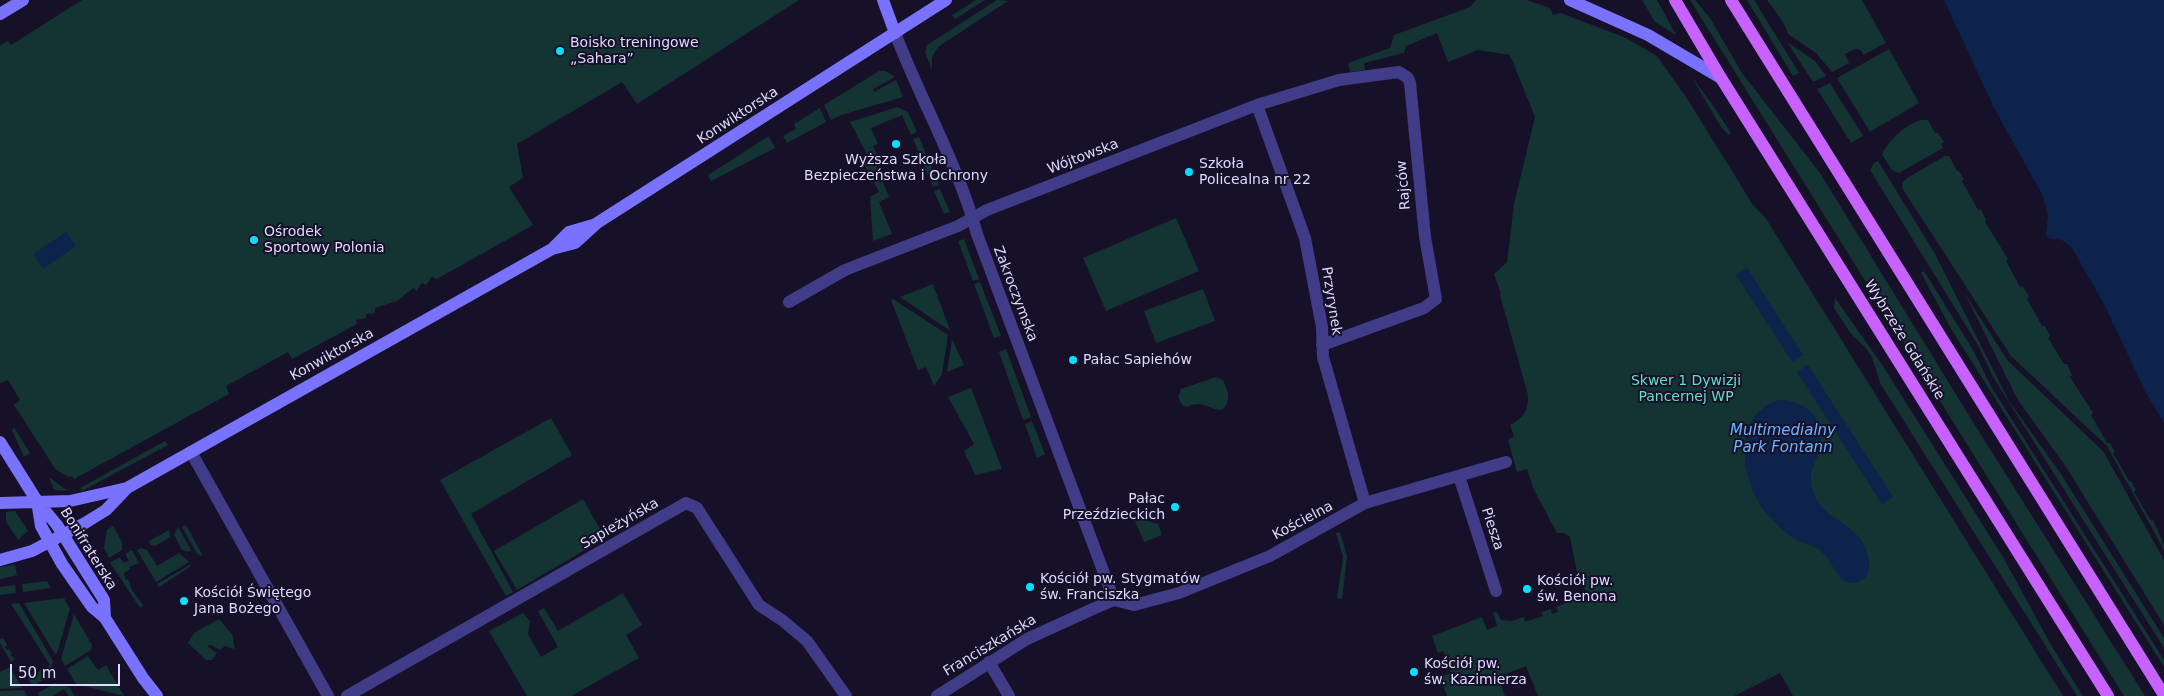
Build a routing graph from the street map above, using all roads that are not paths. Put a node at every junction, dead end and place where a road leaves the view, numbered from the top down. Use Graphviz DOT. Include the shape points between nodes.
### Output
graph roads {
  1 [pos="23,0"];
  2 [pos="883,0"];
  3 [pos="946,0"];
  4 [pos="1570,0"];
  5 [pos="1675,0"];
  6 [pos="1731,0"];
  7 [pos="0,14"];
  8 [pos="895,33"];
  9 [pos="1404,75"];
  10 [pos="1721,78"];
  11 [pos="1258,105"];
  12 [pos="973,219"];
  13 [pos="789,302"];
  14 [pos="1322,346"];
  15 [pos="0,442"];
  16 [pos="191,452"];
  17 [pos="1506,462"];
  18 [pos="1459,476"];
  19 [pos="127,488"];
  20 [pos="36,501"];
  21 [pos="0,503"];
  22 [pos="1365,504"];
  23 [pos="63,534"];
  24 [pos="49,542"];
  25 [pos="0,560"];
  26 [pos="1496,591"];
  27 [pos="1114,600"];
  28 [pos="105,618"];
  29 [pos="989,662"];
  30 [pos="2164,695"];
  31 [pos="157,696"];
  32 [pos="328,696"];
  33 [pos="348,696"];
  34 [pos="846,696"];
  35 [pos="937,696"];
  36 [pos="1009,696"];
  37 [pos="2108,696"];
  1 -- 7 [label="street"];
  2 -- 8 [label="street, Zakroczymska"];
  3 -- 8 [label="street, Konwiktorska"];
  4 -- 10 [label="street" via="1648,35"];
  5 -- 10 [label="main road, Wybrzeże Gdańskie"];
  6 -- 30 [label="main road"];
  8 -- 12 [label="street, Zakroczymska"];
  8 -- 16 [label="street, Konwiktorska" via="597,223 575,243 552,249"];
  9 -- 11 [label="street, Wójtowska" via="1339,80"];
  9 -- 14 [label="street, Rajców" via="1411,90 1425,237 1436,299 1424,308"];
  10 -- 37 [label="main road, Wybrzeże Gdańskie"];
  11 -- 12 [label="street, Wójtowska" via="987,210"];
  11 -- 14 [label="street, Przyrynek" via="1305,238 1322,327"];
  12 -- 13 [label="street, Wójtowska" via="845,270"];
  12 -- 27 [label="street, Zakroczymska"];
  14 -- 22 [label="street, Przyrynek" via="1329,382"];
  15 -- 20 [label="street, Bonifraterska"];
  16 -- 19 [label="street, Konwiktorska"];
  16 -- 32 [label="street"];
  17 -- 18 [label="street, Kościelna"];
  18 -- 22 [label="street, Kościelna"];
  18 -- 26 [label="street, Piesza"];
  19 -- 20 [label="street, Konwiktorska" via="70,501"];
  19 -- 23 [label="street, Konwiktorska" via="106,510"];
  20 -- 21 [label="street, Konwiktorska"];
  20 -- 23 [label="street, Bonifraterska"];
  20 -- 24 [label="street, Bonifraterska" via="41,526"];
  22 -- 27 [label="street, Kościelna" via="1270,556 1179,593 1134,605"];
  23 -- 24 [label="street, Konwiktorska"];
  23 -- 28 [label="street, Bonifraterska" via="104,600"];
  24 -- 25 [label="street, Konwiktorska" via="25,554"];
  24 -- 28 [label="street, Bonifraterska" via="92,607"];
  27 -- 29 [label="street, Franciszkańska" via="1026,639"];
  28 -- 31 [label="street, Bonifraterska"];
  29 -- 35 [label="street, Franciszkańska"];
  29 -- 36 [label="street"];
  33 -- 34 [label="street, Sapieżyńska" via="686,503 697,508 759,605 807,641"];
}
